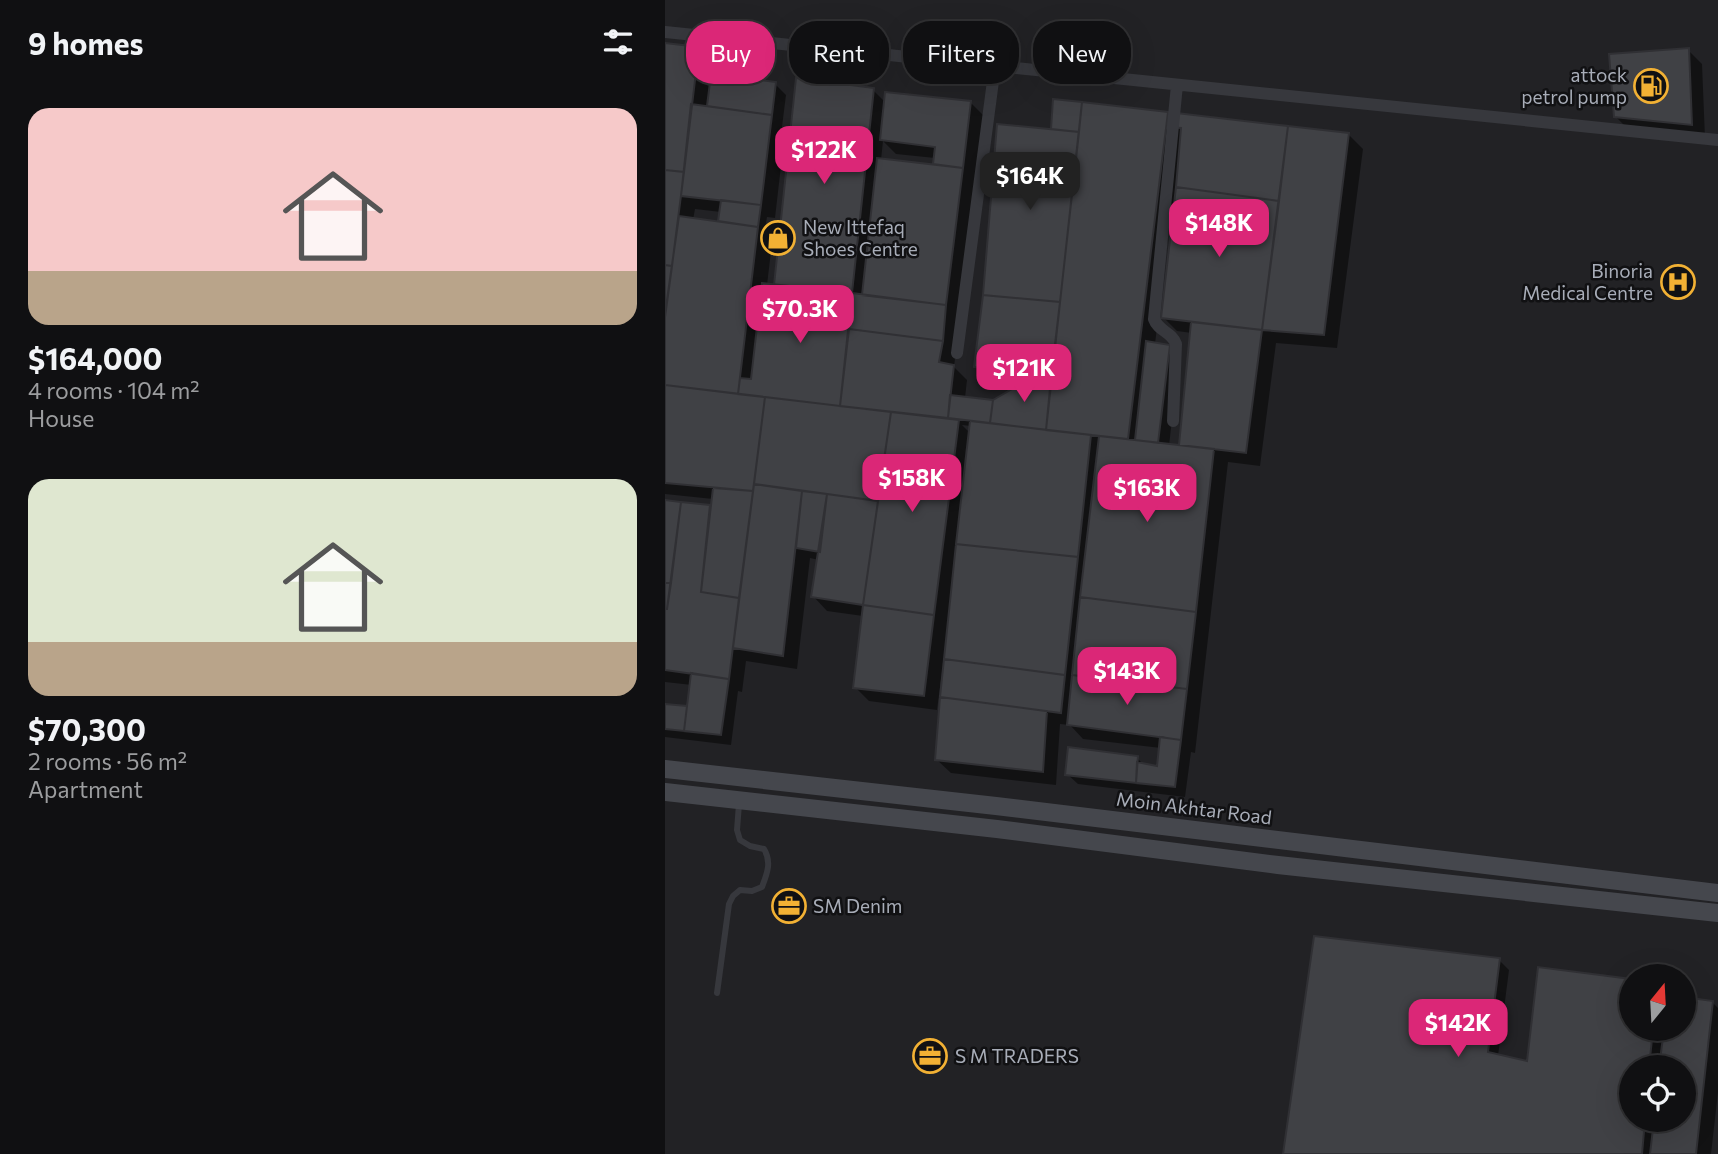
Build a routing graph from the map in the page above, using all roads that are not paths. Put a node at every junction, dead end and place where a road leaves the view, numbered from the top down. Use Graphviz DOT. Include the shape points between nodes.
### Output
graph roads {
  1 [pos="665,32"];
  2 [pos="903,57"];
  3 [pos="1019,69"];
  4 [pos="993,84"];
  5 [pos="1177,85"];
  6 [pos="1718,140"];
  7 [pos="957,353"];
  8 [pos="1173,421"];
  9 [pos="665,769"];
  10 [pos="665,792"];
  11 [pos="739,802"];
  12 [pos="1281,840"];
  13 [pos="1278,865"];
  14 [pos="1718,893"];
  15 [pos="1718,913"];
  16 [pos="717,993"];
  1 -- 2 [label="street"];
  3 -- 5 [label="street"];
  4 -- 7 [label="street"];
  5 -- 6 [label="street"];
  5 -- 8 [label="street" via="1154,319 1176,344"];
  9 -- 12 [label="main road, Moin Akhtar Road"];
  10 -- 11 [label="main road"];
  11 -- 13 [label="main road"];
  11 -- 16 [label="lane" via="740,840 764,849 769,869 762,887 740,890 733,896"];
  12 -- 13 [label="main road"];
  12 -- 14 [label="main road, Moin Akhtar Road"];
  13 -- 15 [label="main road"];
}
